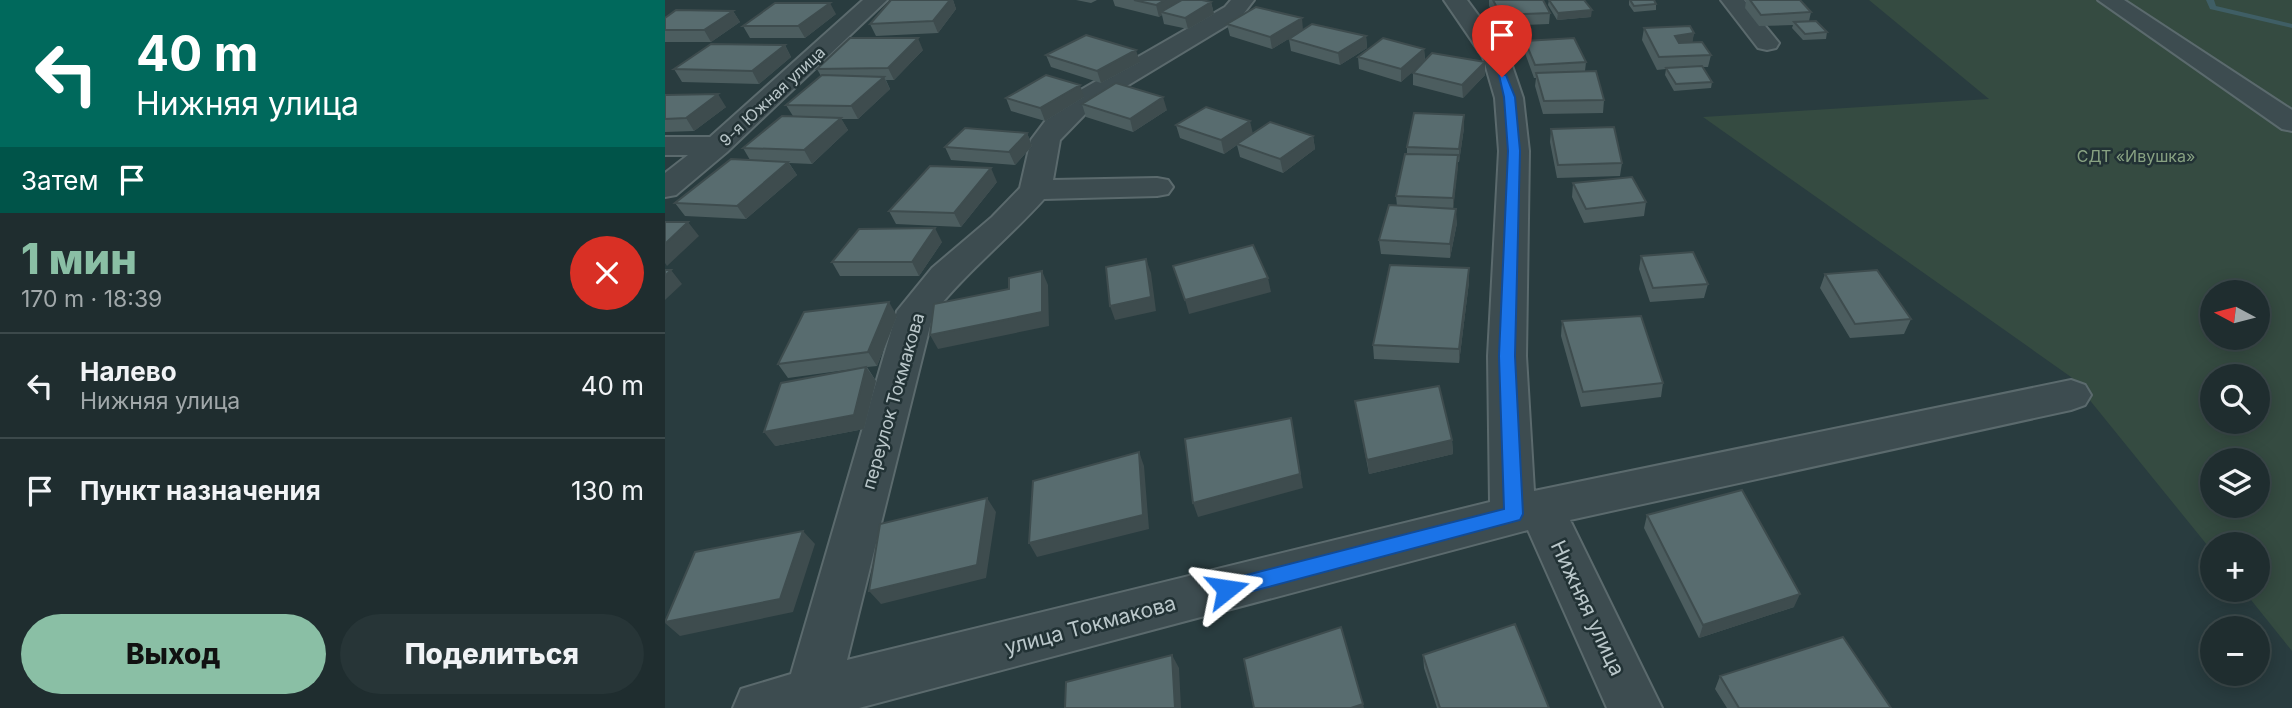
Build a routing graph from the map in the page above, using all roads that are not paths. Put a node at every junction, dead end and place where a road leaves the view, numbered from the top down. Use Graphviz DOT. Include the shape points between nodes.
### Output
graph roads {
  1 [pos="876,0"];
  2 [pos="1243,0"];
  3 [pos="1455,0"];
  4 [pos="1732,0"];
  5 [pos="2109,0"];
  6 [pos="1767,43"];
  7 [pos="2292,123"];
  8 [pos="665,146"];
  9 [pos="717,146"];
  10 [pos="1157,187"];
  11 [pos="665,188"];
  12 [pos="1035,190"];
  13 [pos="2071,395"];
  14 [pos="1527,511"];
  15 [pos="884,693"];
  16 [pos="811,696"];
  17 [pos="760,708"];
  18 [pos="1635,708"];
  1 -- 9 [label="street, 9-я Южная улица"];
  2 -- 12 [label="street, переулок Токмакова" via="1233,12 1082,101 1059,122 1047,140"];
  3 -- 14 [label="street, Нижняя улица" via="1496,57 1509,97 1514,151 1507,356"];
  4 -- 6 [label="street"];
  5 -- 7 [label="street"];
  8 -- 9 [label="street"];
  9 -- 11 [label="street, 9-я Южная улица"];
  10 -- 12 [label="street"];
  12 -- 16 [label="street, переулок Токмакова" via="944,276 915,311"];
  13 -- 14 [label="street, улица Токмакова"];
  14 -- 15 [label="street, улица Токмакова"];
  14 -- 18 [label="street, Нижняя улица"];
  15 -- 16 [label="street, улица Токмакова"];
  16 -- 17 [label="street, улица Токмакова"];
}
